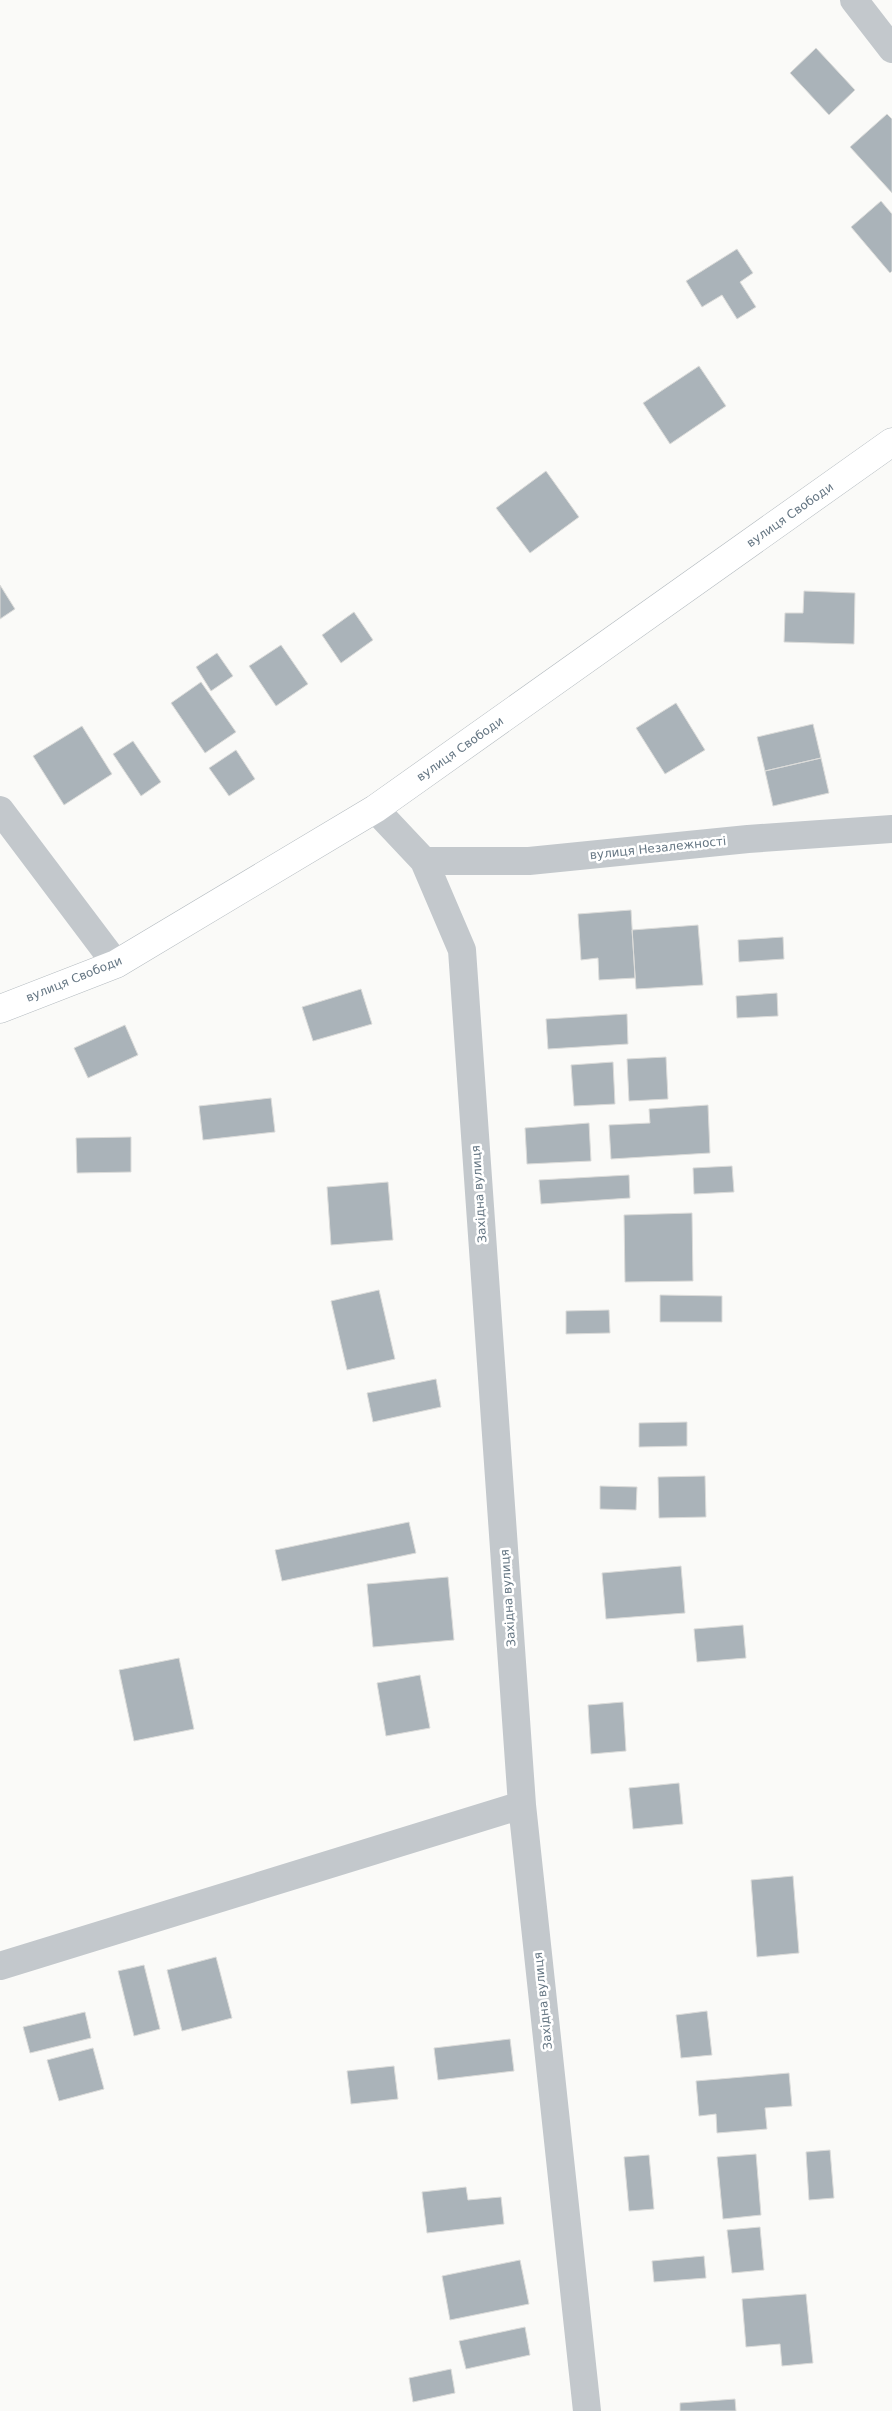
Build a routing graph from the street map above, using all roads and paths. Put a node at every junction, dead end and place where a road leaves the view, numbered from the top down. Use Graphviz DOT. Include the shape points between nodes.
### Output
graph roads {
  1 [pos="854,0"];
  2 [pos="892,49"];
  3 [pos="892,442"];
  4 [pos="375,809"];
  5 [pos="0,810"];
  6 [pos="892,828"];
  7 [pos="424,861"];
  8 [pos="116,964"];
  9 [pos="0,1009"];
  10 [pos="522,1806"];
  11 [pos="0,1966"];
  12 [pos="587,2411"];
  1 -- 2 [label="street"];
  3 -- 4 [label="street, вулиця Свободи"];
  4 -- 7 [label="street, Західна вулиця"];
  4 -- 8 [label="street, вулиця Свободи"];
  5 -- 8 [label="street"];
  6 -- 7 [label="street, вулиця Незалежності" via="529,861"];
  7 -- 10 [label="street, Західна вулиця" via="462,950"];
  8 -- 9 [label="street, вулиця Свободи"];
  10 -- 11 [label="street"];
  10 -- 12 [label="street, Західна вулиця"];
}
